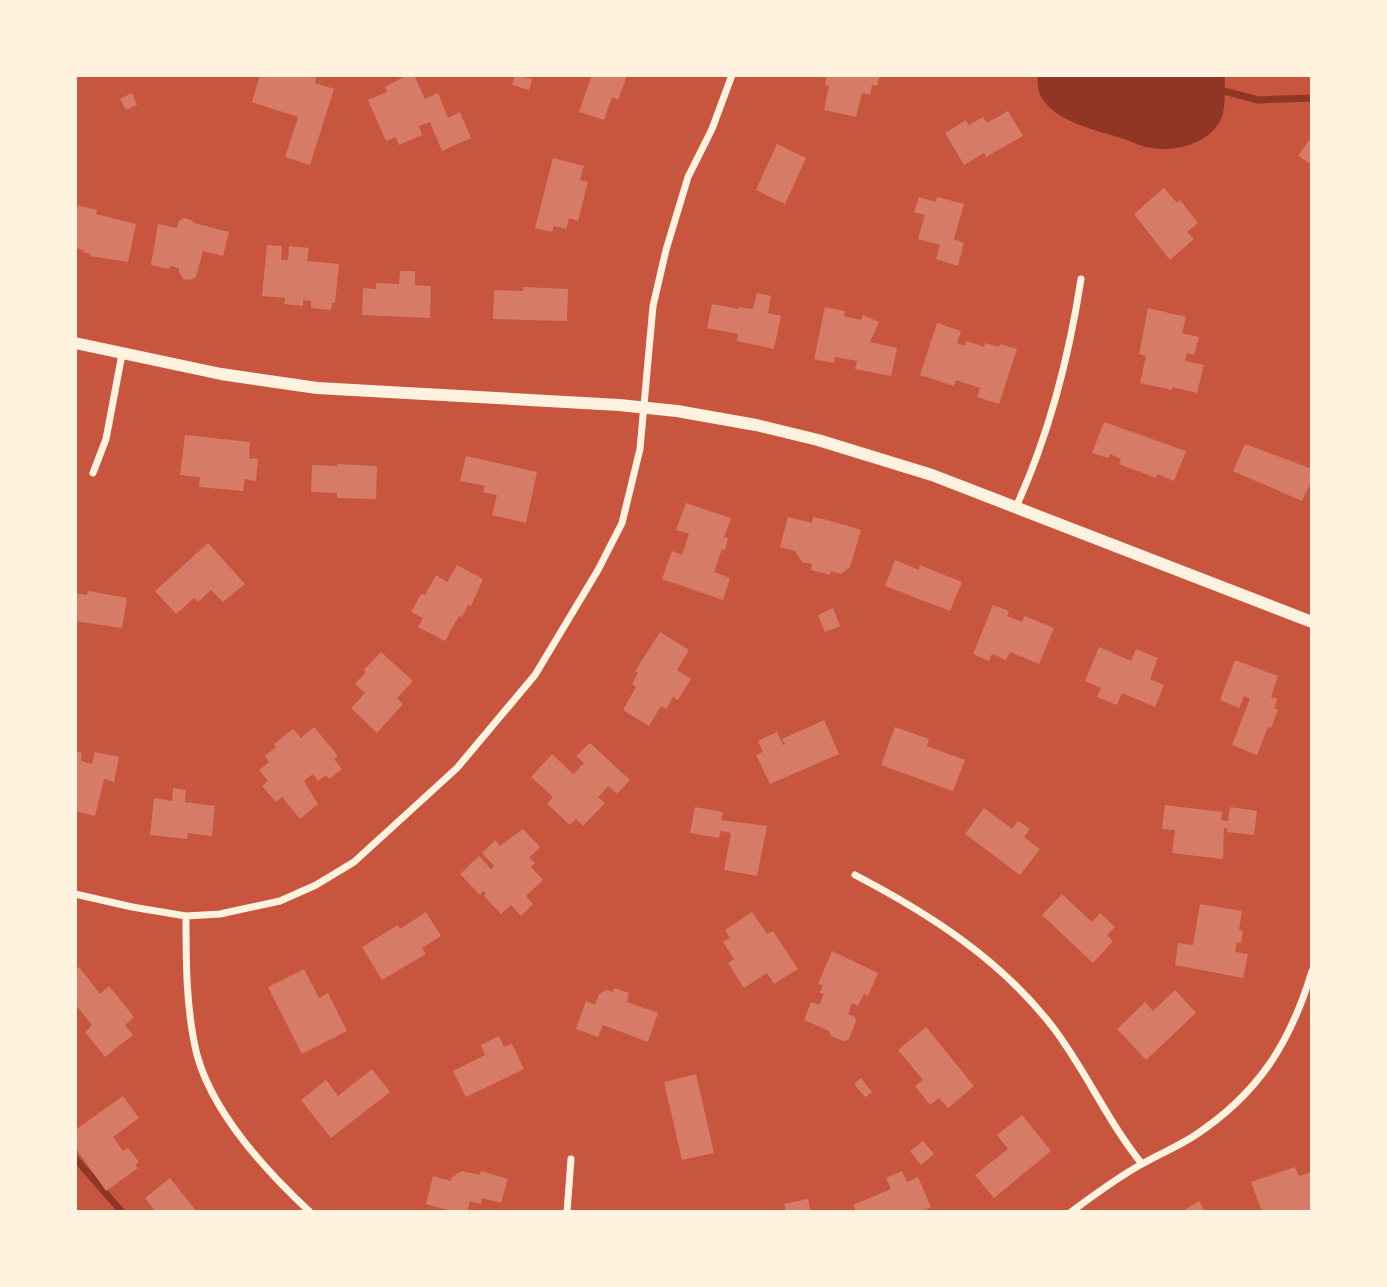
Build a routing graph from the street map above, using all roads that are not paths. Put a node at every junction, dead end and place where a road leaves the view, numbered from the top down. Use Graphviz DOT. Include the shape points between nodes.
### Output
graph roads {
  1 [pos="732,75"];
  2 [pos="1081,279"];
  3 [pos="75,343"];
  4 [pos="122,354"];
  5 [pos="646,407"];
  6 [pos="93,473"];
  7 [pos="1016,507"];
  8 [pos="1312,622"];
  9 [pos="855,875"];
  10 [pos="75,894"];
  11 [pos="186,915"];
  12 [pos="1312,971"];
  13 [pos="571,1159"];
  14 [pos="1142,1164"];
  15 [pos="310,1212"];
  16 [pos="567,1212"];
  17 [pos="1071,1212"];
  1 -- 5 [label="street" via="688,177 666,250 653,306"];
  2 -- 7 [label="street" via="1060,385"];
  3 -- 4 [label="street"];
  4 -- 5 [label="street" via="317,388"];
  4 -- 6 [label="street" via="106,439"];
  5 -- 7 [label="street" via="817,440"];
  5 -- 11 [label="street" via="632,490 622,523 598,570 535,675 457,768 354,862 316,885 280,901 220,914"];
  7 -- 8 [label="street"];
  9 -- 14 [label="street" via="949,929 1027,995 1056,1031"];
  10 -- 11 [label="street"];
  11 -- 15 [label="street" via="190,1018 198,1058 215,1097 245,1143"];
  12 -- 14 [label="street" via="1286,1039 1262,1076 1195,1135"];
  13 -- 16 [label="street"];
  14 -- 17 [label="street"];
}
